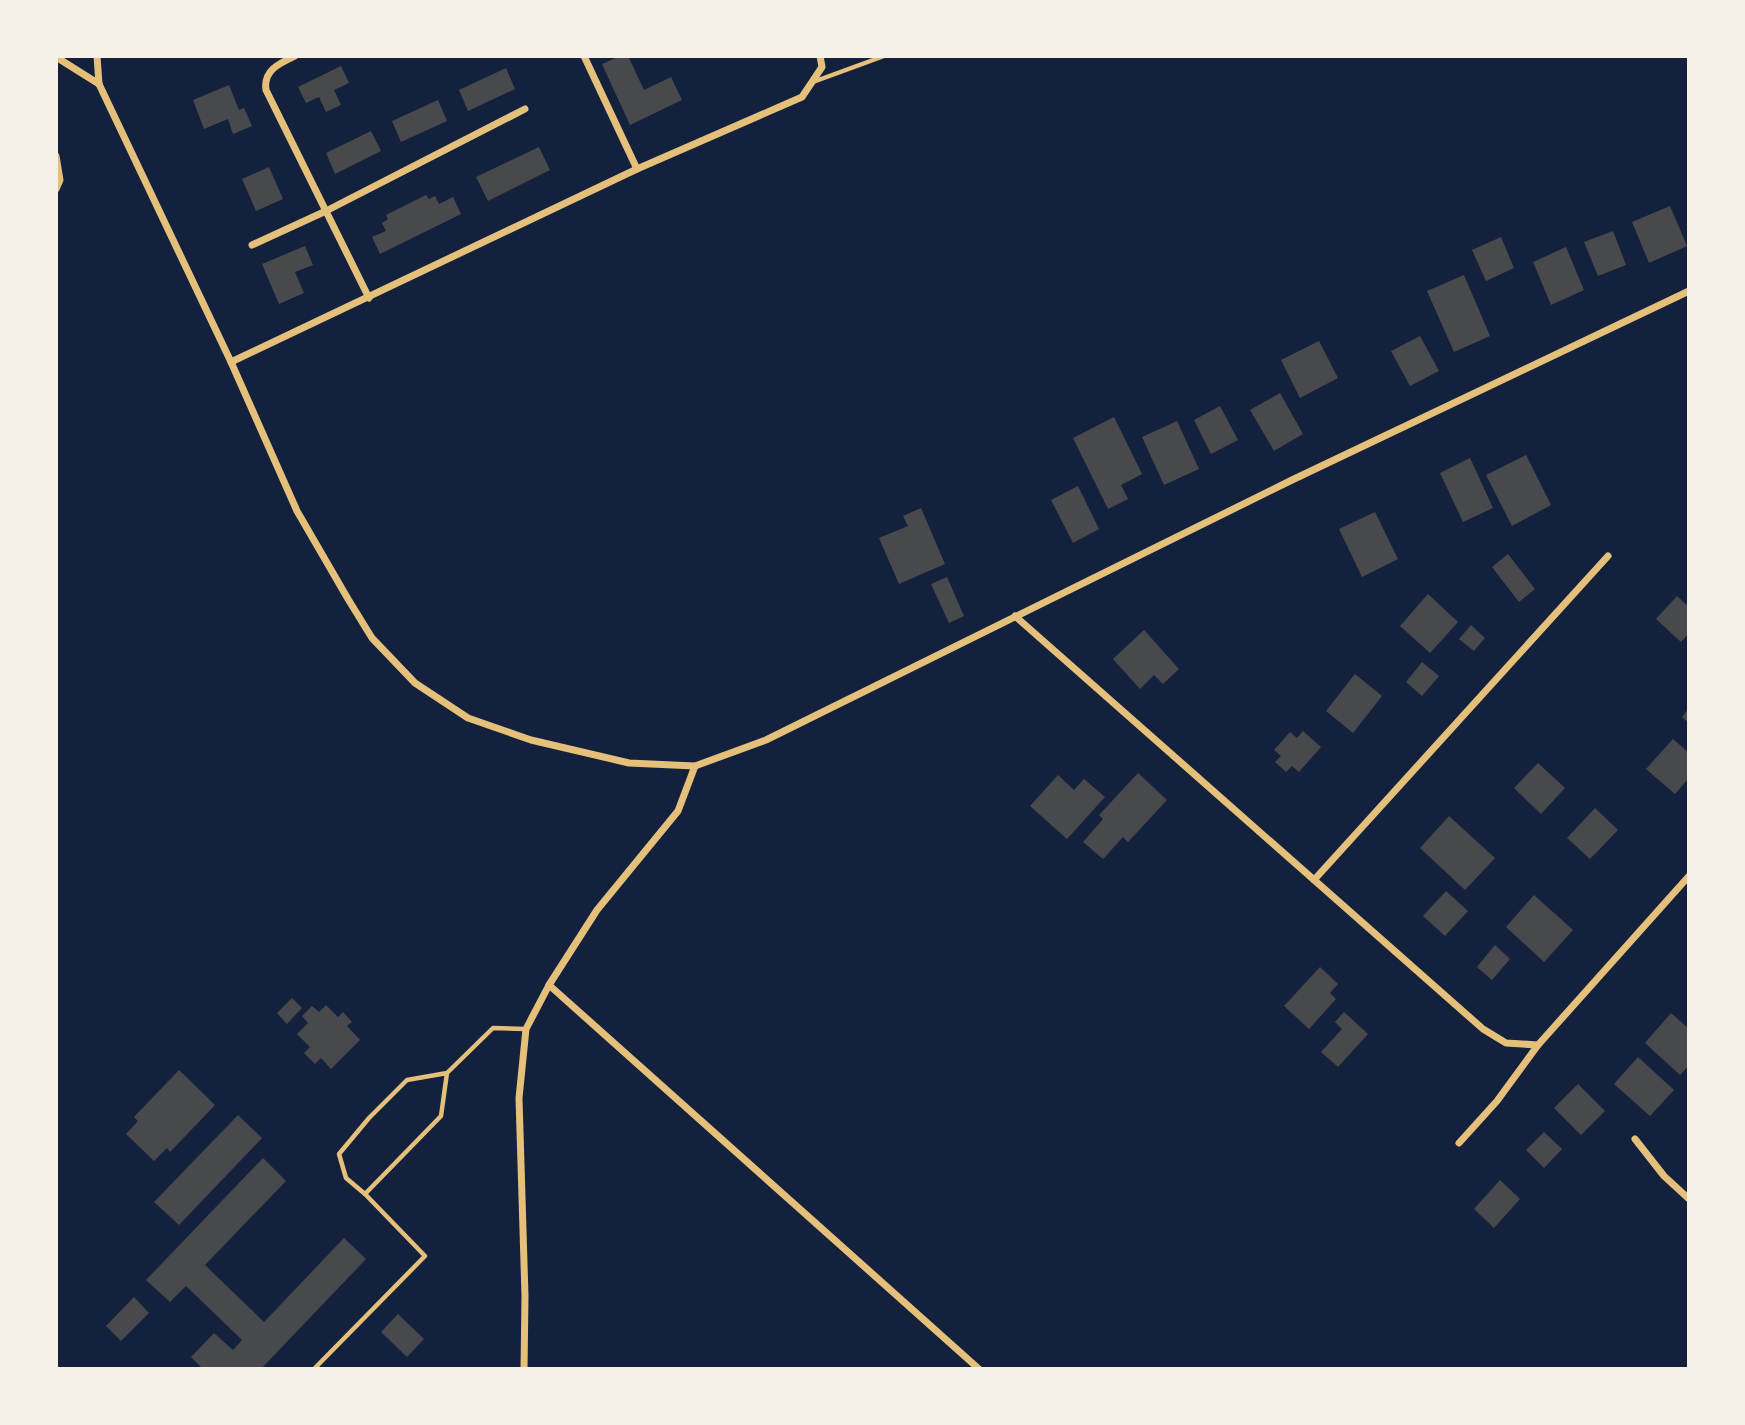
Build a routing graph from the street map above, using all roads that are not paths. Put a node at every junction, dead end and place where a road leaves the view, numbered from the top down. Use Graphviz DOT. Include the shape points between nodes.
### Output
graph roads {
  1 [pos="97,56"];
  2 [pos="295,56"];
  3 [pos="584,56"];
  4 [pos="820,56"];
  5 [pos="884,56"];
  6 [pos="56,57"];
  7 [pos="813,82"];
  8 [pos="100,84"];
  9 [pos="525,109"];
  10 [pos="56,156"];
  11 [pos="637,169"];
  12 [pos="56,189"];
  13 [pos="326,211"];
  14 [pos="252,245"];
  15 [pos="1689,291"];
  16 [pos="369,298"];
  17 [pos="231,362"];
  18 [pos="1608,556"];
  19 [pos="1015,616"];
  20 [pos="695,766"];
  21 [pos="1689,876"];
  22 [pos="1314,880"];
  23 [pos="548,985"];
  24 [pos="526,1029"];
  25 [pos="1538,1045"];
  26 [pos="447,1073"];
  27 [pos="1635,1139"];
  28 [pos="1459,1143"];
  29 [pos="365,1194"];
  30 [pos="1689,1199"];
  31 [pos="314,1369"];
  32 [pos="524,1369"];
  33 [pos="979,1369"];
  1 -- 8 [label="street"];
  2 -- 13 [label="street" via="270,70 266,90"];
  3 -- 11 [label="street"];
  4 -- 7 [label="street" via="822,67"];
  5 -- 7 [label="lane"];
  6 -- 8 [label="street"];
  7 -- 11 [label="street" via="802,97"];
  8 -- 17 [label="street"];
  9 -- 13 [label="street"];
  10 -- 12 [label="street" via="61,180"];
  11 -- 16 [label="street"];
  13 -- 14 [label="street"];
  13 -- 16 [label="street"];
  15 -- 19 [label="street"];
  16 -- 17 [label="street"];
  17 -- 20 [label="street" via="297,511 348,600 372,638 415,683 468,718 531,740 629,763"];
  18 -- 22 [label="street"];
  19 -- 20 [label="street" via="809,720"];
  19 -- 22 [label="street"];
  20 -- 23 [label="street" via="678,811 597,910"];
  21 -- 25 [label="street"];
  22 -- 25 [label="street" via="1482,1029 1506,1042"];
  23 -- 24 [label="street"];
  23 -- 33 [label="street"];
  24 -- 26 [label="lane" via="493,1028"];
  24 -- 32 [label="street" via="519,1098"];
  25 -- 28 [label="street"];
  26 -- 29 [label="lane" via="441,1116"];
  26 -- 29 [label="lane" via="407,1080 339,1154 346,1178"];
  27 -- 30 [label="street"];
  29 -- 31 [label="lane" via="425,1256"];
}
